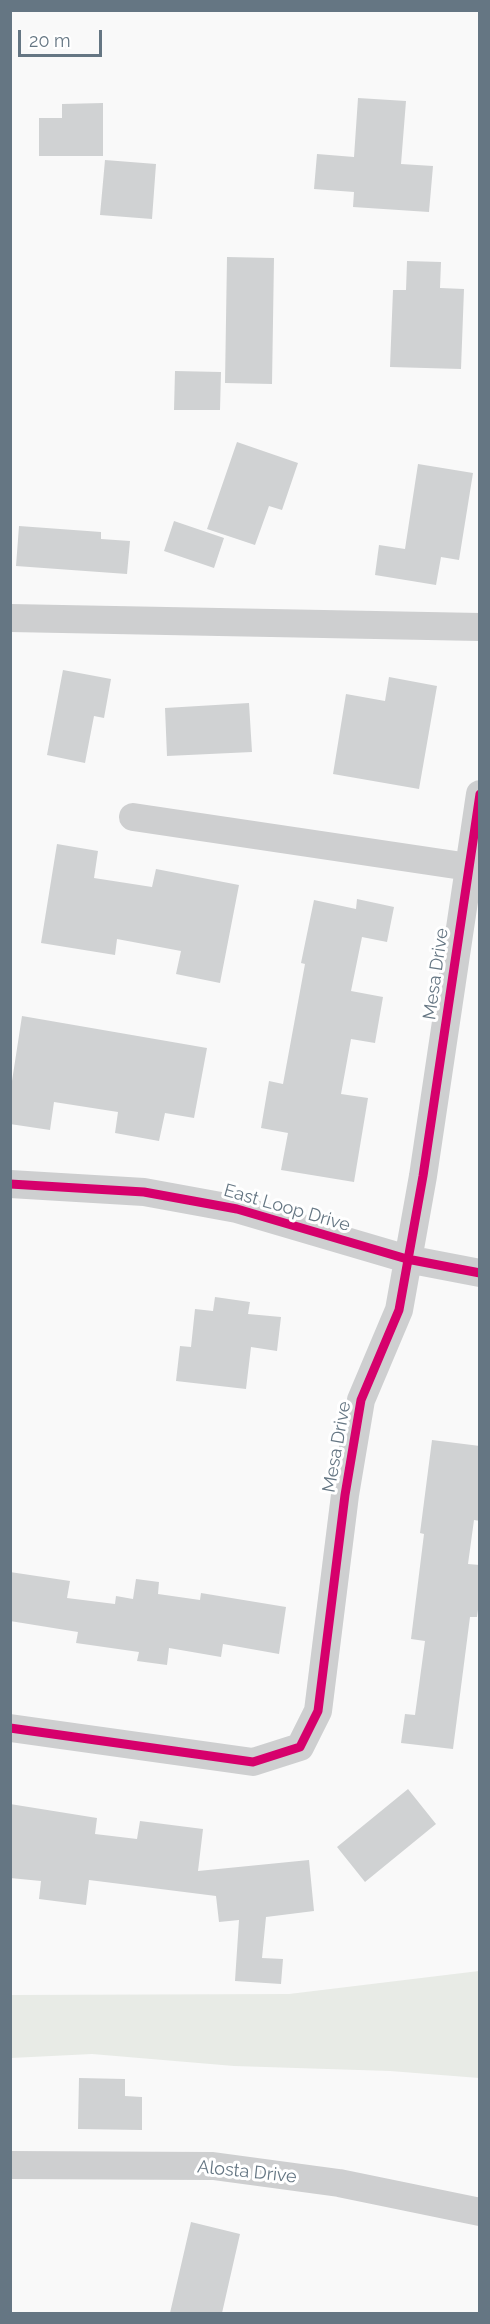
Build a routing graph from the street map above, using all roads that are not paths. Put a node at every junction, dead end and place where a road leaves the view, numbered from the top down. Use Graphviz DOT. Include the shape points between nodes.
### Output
graph roads {
  1 [pos="10,618"];
  2 [pos="480,627"];
  3 [pos="480,794"];
  4 [pos="133,817"];
  5 [pos="469,867"];
  6 [pos="10,1184"];
  7 [pos="407,1259"];
  8 [pos="480,1273"];
  9 [pos="10,1728"];
  10 [pos="10,2165"];
  11 [pos="480,2212"];
  1 -- 2 [label="street"];
  3 -- 5 [label="street, Mesa Drive"];
  4 -- 5 [label="street"];
  5 -- 7 [label="street, Mesa Drive"];
  6 -- 7 [label="street, East Loop Drive" via="144,1192 237,1209"];
  7 -- 8 [label="street, East Loop Drive"];
  7 -- 9 [label="street, Mesa Drive" via="399,1310 361,1400 318,1711 300,1747 253,1762"];
  10 -- 11 [label="street, Alosta Drive" via="213,2166 339,2183"];
}
